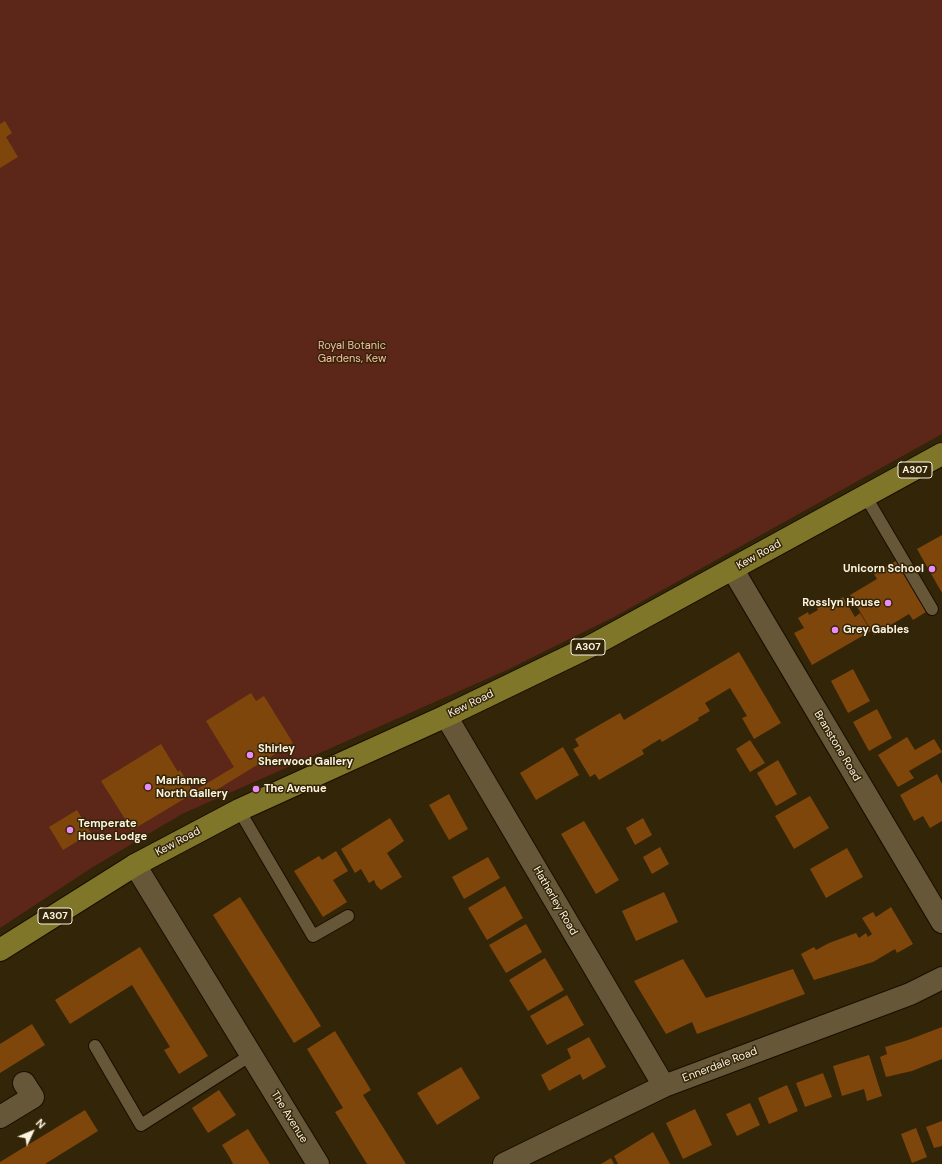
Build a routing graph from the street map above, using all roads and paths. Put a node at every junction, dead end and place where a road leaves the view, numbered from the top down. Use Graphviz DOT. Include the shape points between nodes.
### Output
graph roads {
  1 [pos="942,454"];
  2 [pos="866,496"];
  3 [pos="733,570"];
  4 [pos="932,608"];
  5 [pos="446,716"];
  6 [pos="239,810"];
  7 [pos="135,865"];
  8 [pos="348,916"];
  9 [pos="942,922"];
  10 [pos="0,950"];
  11 [pos="942,978"];
  12 [pos="95,1046"];
  13 [pos="251,1055"];
  14 [pos="24,1083"];
  15 [pos="664,1086"];
  16 [pos="0,1117"];
  17 [pos="318,1164"];
  18 [pos="504,1164"];
  1 -- 2 [label="main road, Kew Road / A307"];
  2 -- 3 [label="main road, Kew Road / A307"];
  2 -- 4 [label="lane"];
  3 -- 5 [label="main road, Kew Road / A307" via="595,644"];
  3 -- 9 [label="street, Branstone Road"];
  5 -- 6 [label="main road, Kew Road / A307"];
  5 -- 15 [label="street, Hatherley Road"];
  6 -- 7 [label="main road, Kew Road / A307"];
  6 -- 8 [label="lane" via="313,936"];
  7 -- 10 [label="main road, Kew Road / A307"];
  7 -- 13 [label="street, The Avenue"];
  11 -- 15 [label="street, Ennerdale Road" via="910,994"];
  12 -- 13 [label="lane" via="141,1125"];
  13 -- 17 [label="street, The Avenue"];
  14 -- 16 [label="street" via="33,1097"];
  15 -- 18 [label="street, Ennerdale Road"];
}
